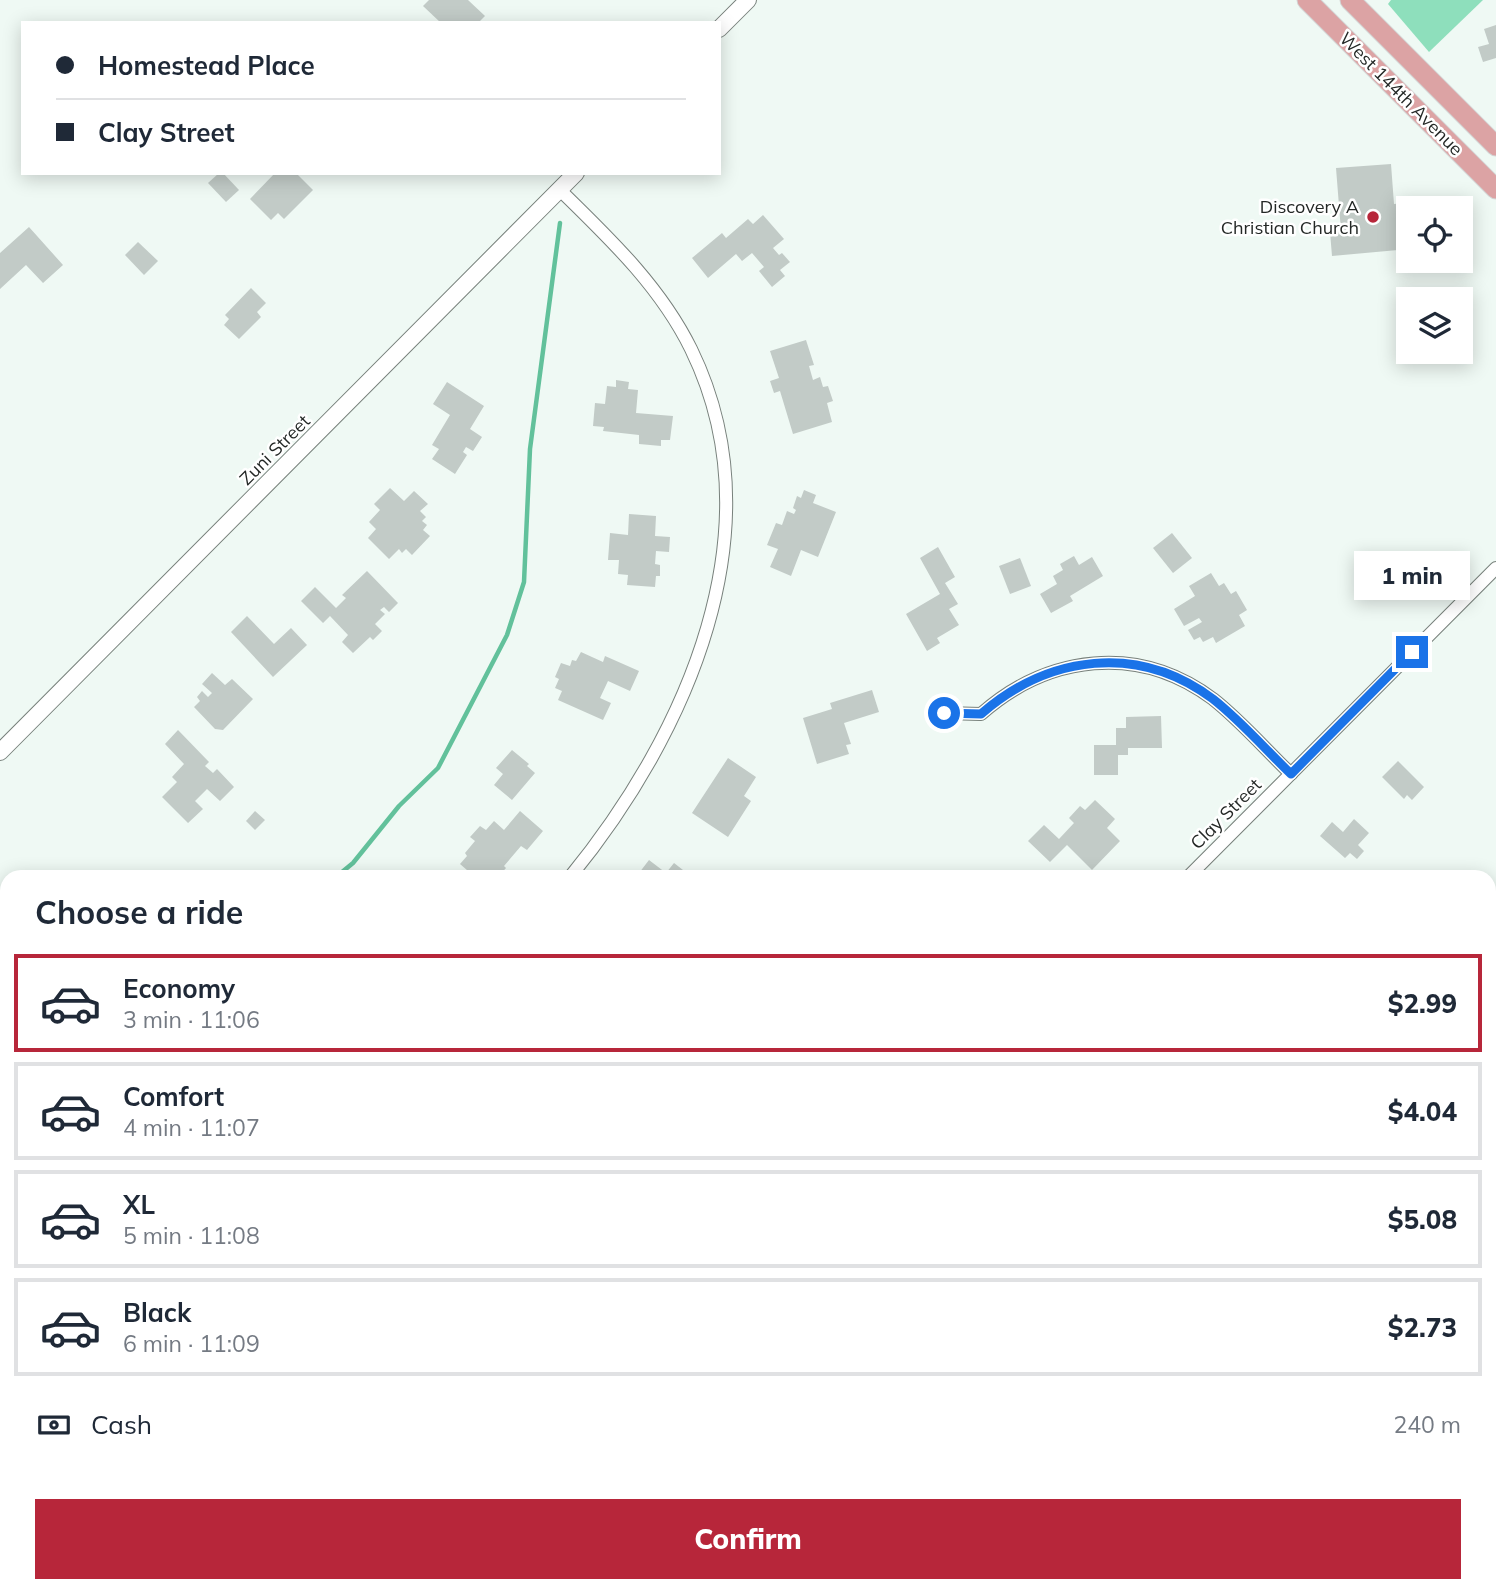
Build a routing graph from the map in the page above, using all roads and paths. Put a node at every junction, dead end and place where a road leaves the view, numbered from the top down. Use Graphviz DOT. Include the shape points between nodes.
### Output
graph roads {
  1 [pos="748,0"];
  2 [pos="1307,0"];
  3 [pos="1350,0"];
  4 [pos="721,27"];
  5 [pos="1496,146"];
  6 [pos="574,175"];
  7 [pos="1496,189"];
  8 [pos="560,190"];
  9 [pos="1496,568"];
  10 [pos="944,713"];
  11 [pos="0,752"];
  12 [pos="1291,774"];
  13 [pos="576,870"];
  14 [pos="1195,870"];
  1 -- 4 [label="street"];
  2 -- 7 [label="main road, West 144th Avenue"];
  3 -- 5 [label="main road, West 144th Avenue"];
  6 -- 8 [label="street, Zuni Street"];
  8 -- 11 [label="street, Zuni Street"];
  8 -- 13 [label="street" via="657,293 690,347 710,395 723,449 726,493 714,601 680,700 629,797"];
  9 -- 12 [label="street, Clay Street"];
  10 -- 12 [label="street" via="981,714 1014,688 1063,668 1094,663 1137,665 1177,678 1214,700"];
  12 -- 14 [label="street, Clay Street"];
}
